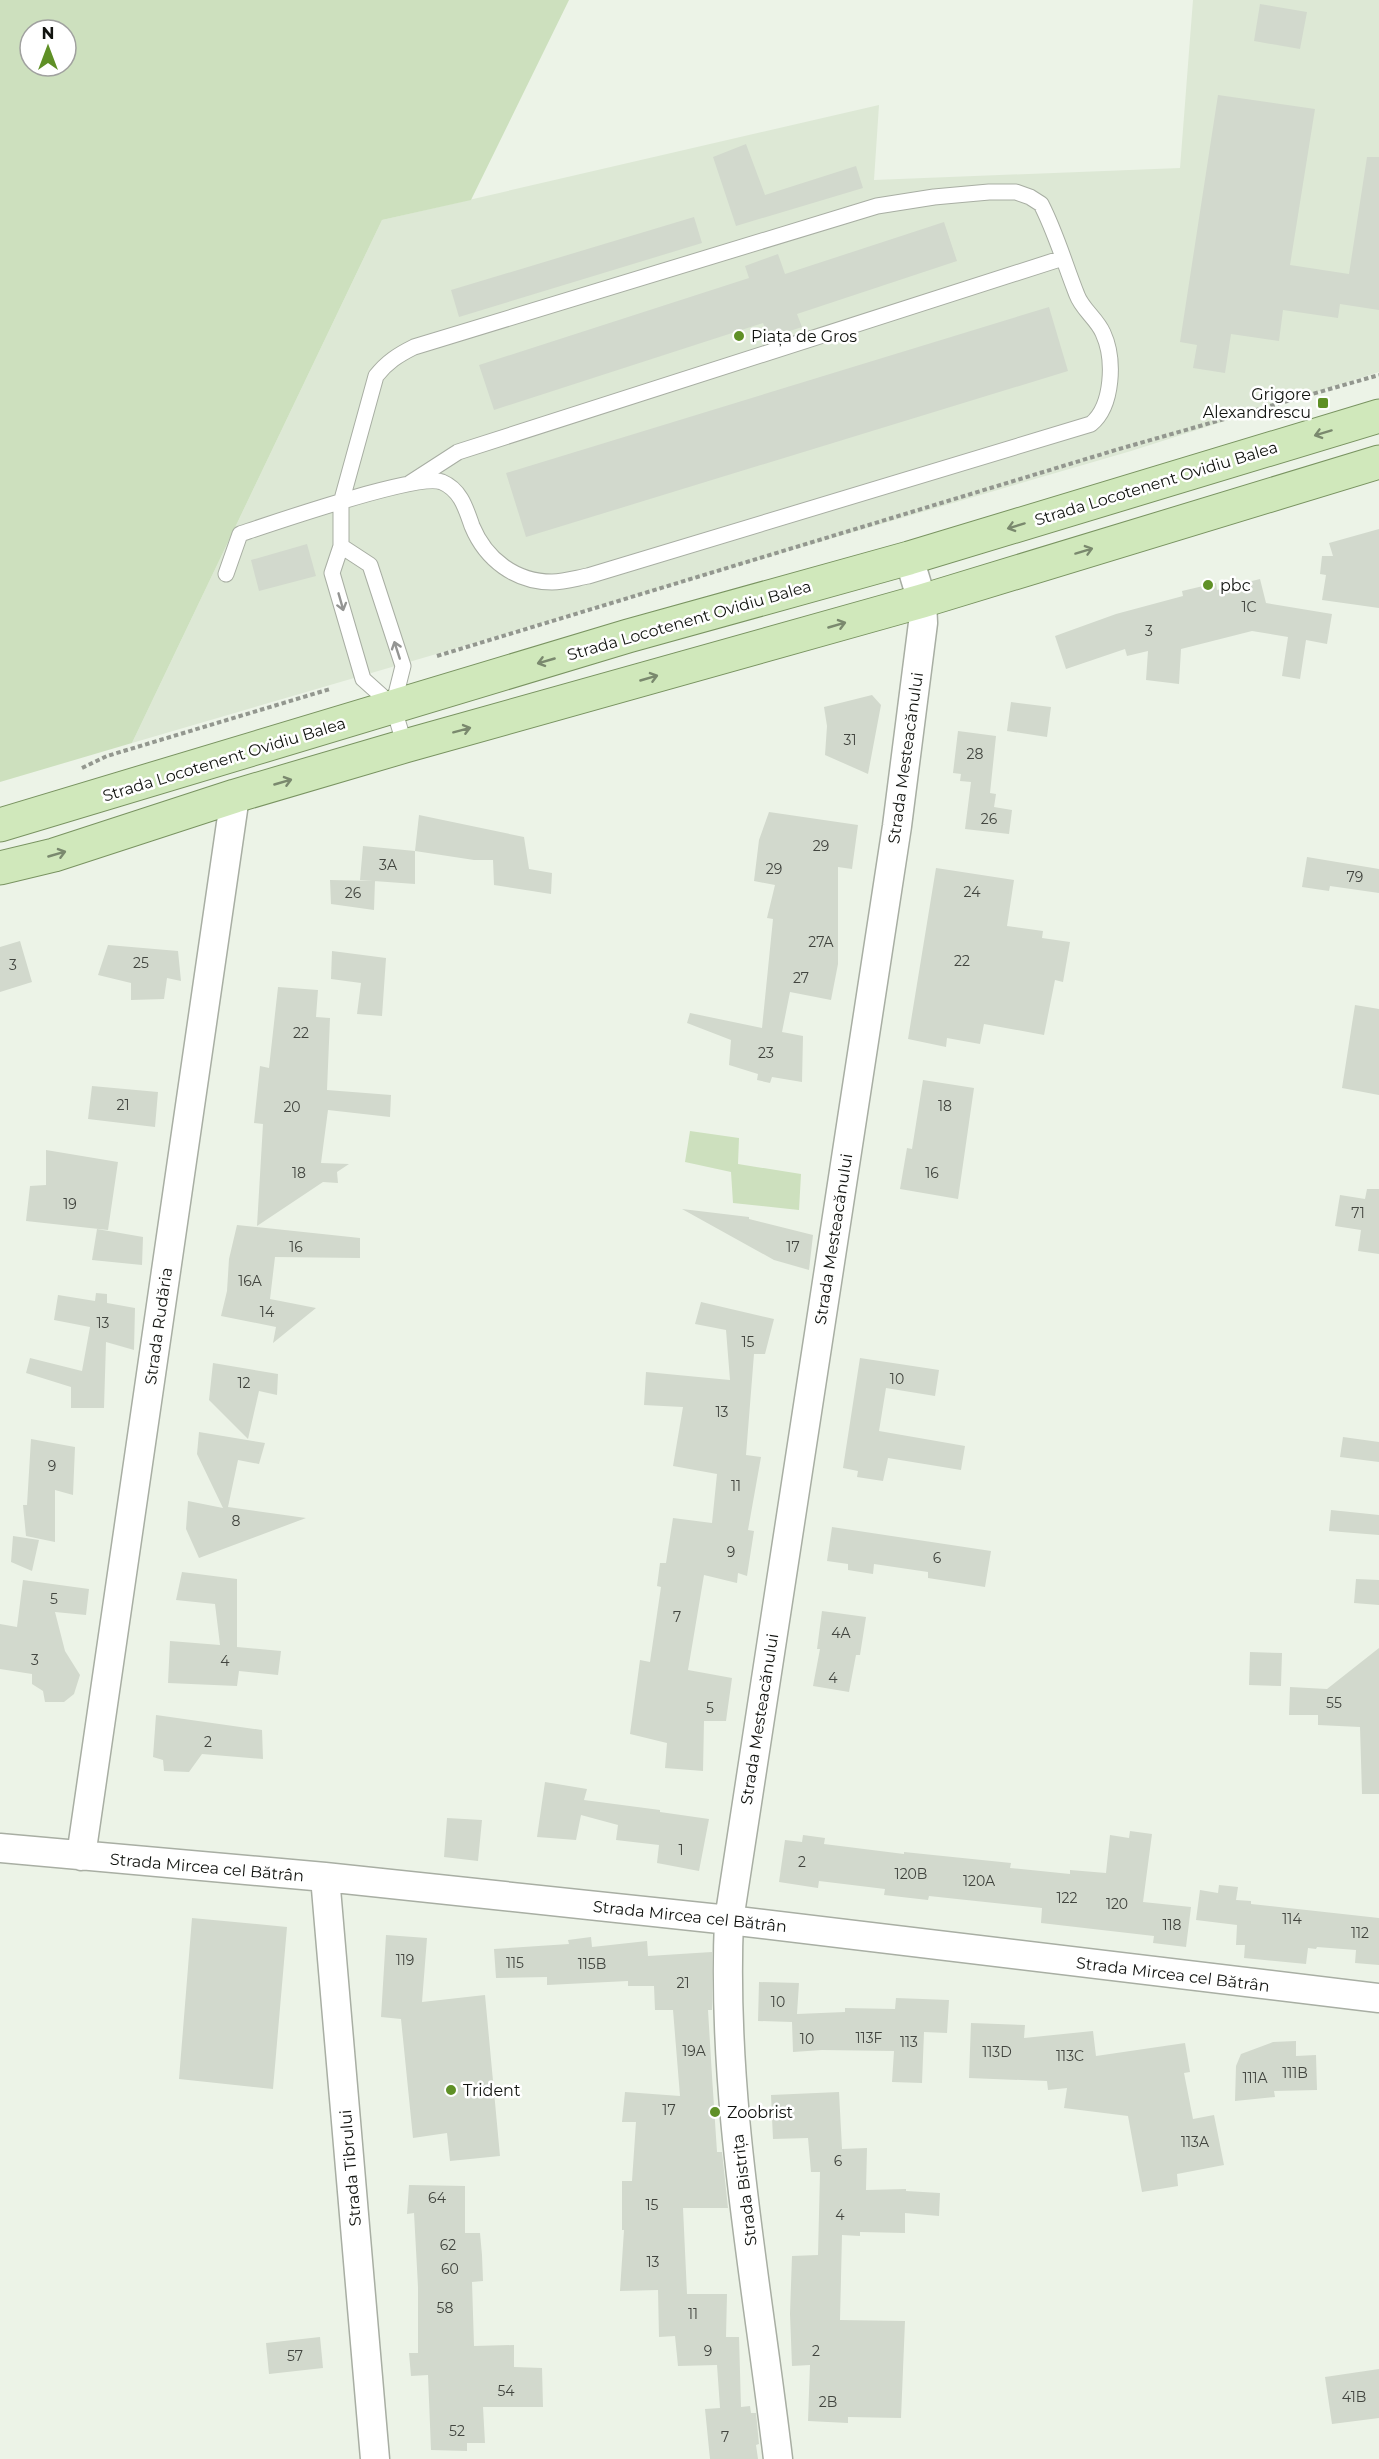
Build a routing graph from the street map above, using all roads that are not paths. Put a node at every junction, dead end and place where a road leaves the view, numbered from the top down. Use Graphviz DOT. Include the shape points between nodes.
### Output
graph roads {
  1 [pos="1063,258"];
  2 [pos="1379,416"];
  3 [pos="1379,462"];
  4 [pos="410,483"];
  5 [pos="341,503"];
  6 [pos="341,546"];
  7 [pos="909,558"];
  8 [pos="226,574"];
  9 [pos="922,601"];
  10 [pos="393,706"];
  11 [pos="405,746"];
  12 [pos="235,796"];
  13 [pos="0,825"];
  14 [pos="0,868"];
  15 [pos="0,1848"];
  16 [pos="81,1856"];
  17 [pos="325,1877"];
  18 [pos="729,1920"];
  19 [pos="1379,1998"];
  20 [pos="375,2459"];
  21 [pos="778,2459"];
  1 -- 4 [label="lane" via="458,452"];
  1 -- 4 [label="lane" via="1078,299 1103,333 1108,349 1108,394 1099,417 1090,424 588,576 554,582 525,579 502,567 487,553 458,493 441,482"];
  1 -- 5 [label="lane" via="1041,204 1030,197 1016,192 934,197 877,206 414,347 392,359 376,376"];
  2 -- 7 [label="main road, Strada Locotenent Ovidiu Balea, one-way"];
  9 -- 3 [label="main road, one-way"];
  4 -- 5 [label="lane"];
  5 -- 6 [label="lane"];
  5 -- 8 [label="lane" via="240,534"];
  6 -- 10 [label="lane, one-way" via="333,573 363,679"];
  10 -- 6 [label="lane, one-way" via="403,666 370,565"];
  7 -- 9 [label="street, Strada Mesteacănului"];
  7 -- 10 [label="main road, Strada Locotenent Ovidiu Balea, one-way"];
  11 -- 9 [label="main road, one-way"];
  9 -- 18 [label="street, Strada Mesteacănului" via="897,826"];
  10 -- 11 [label="lane"];
  10 -- 13 [label="main road, Strada Locotenent Ovidiu Balea"];
  12 -- 11 [label="main road, one-way"];
  14 -- 12 [label="main road, one-way" via="54,855"];
  12 -- 16 [label="street, Strada Rudăria"];
  15 -- 16 [label="street, Strada Mircea cel Bătrân"];
  16 -- 17 [label="street, Strada Mircea cel Bătrân"];
  17 -- 18 [label="street, Strada Mircea cel Bătrân"];
  17 -- 20 [label="street, Strada Tibrului"];
  18 -- 19 [label="street, Strada Mircea cel Bătrân"];
  18 -- 21 [label="street, Strada Bistrița" via="727,1970 740,2168"];
}
